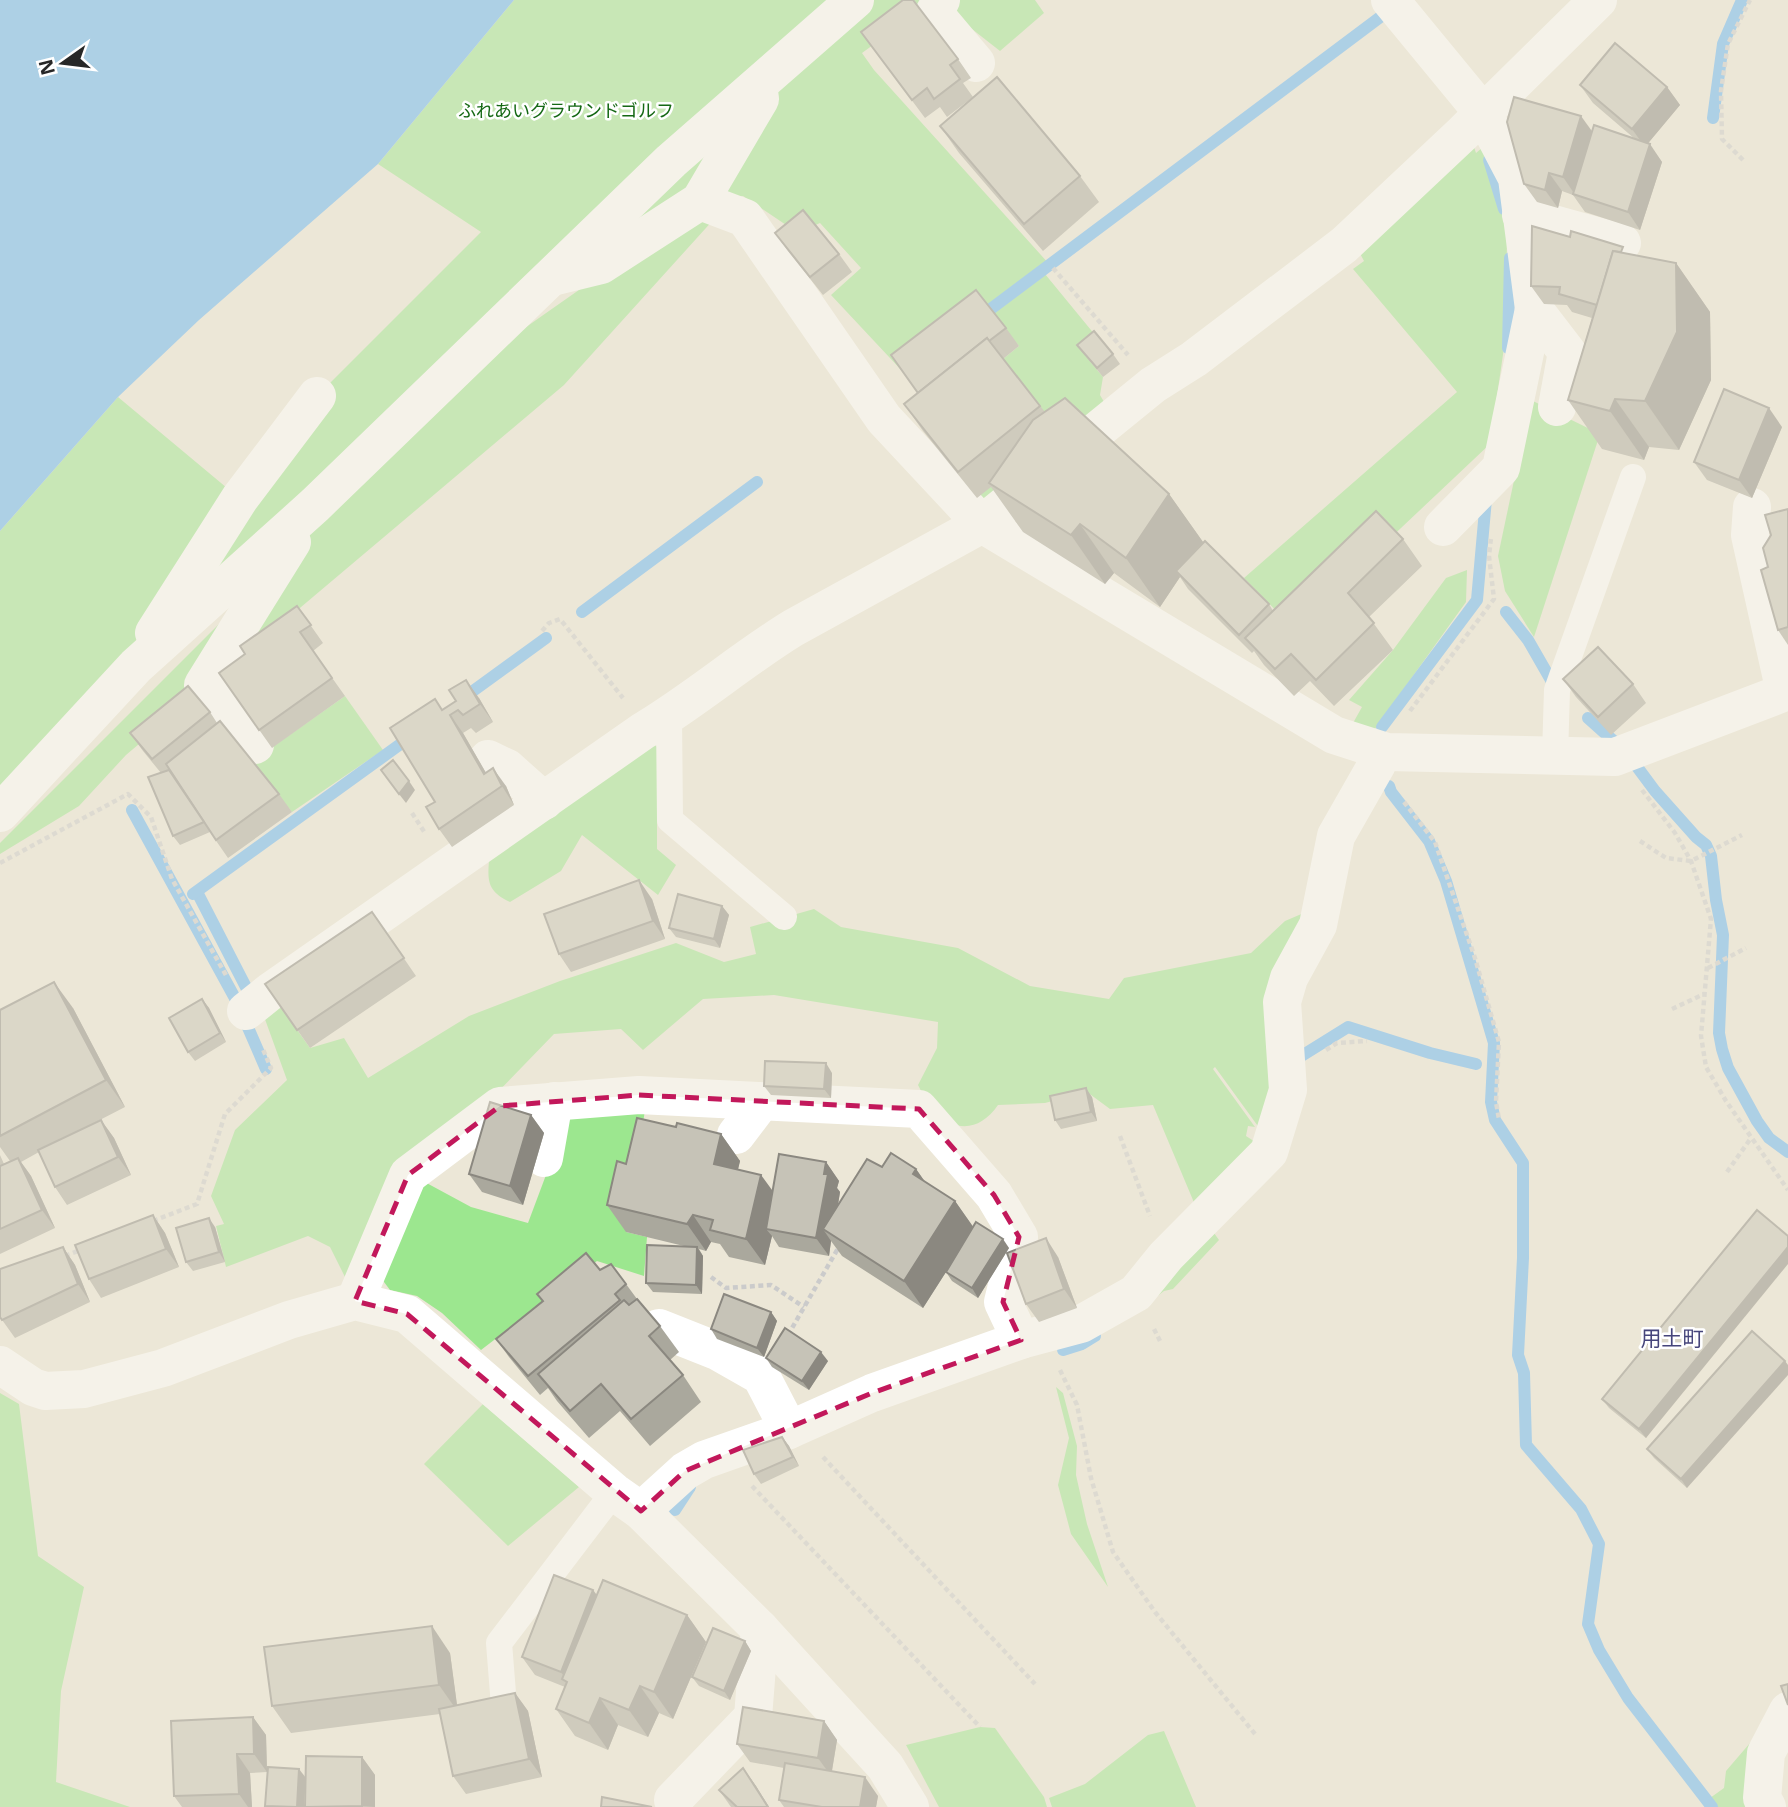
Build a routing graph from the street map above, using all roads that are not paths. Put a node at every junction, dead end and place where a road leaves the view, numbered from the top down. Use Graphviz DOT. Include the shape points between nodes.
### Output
graph roads {
  1 [pos="855,0"];
  2 [pos="941,0"];
  3 [pos="1390,0"];
  4 [pos="1598,0"];
  5 [pos="976,63"];
  6 [pos="757,84"];
  7 [pos="1483,113"];
  8 [pos="700,201"];
  9 [pos="1521,215"];
  10 [pos="1622,243"];
  11 [pos="550,277"];
  12 [pos="1534,309"];
  13 [pos="317,396"];
  14 [pos="1558,407"];
  15 [pos="1633,477"];
  16 [pos="316,505"];
  17 [pos="1752,507"];
  18 [pos="982,524"];
  19 [pos="1443,527"];
  20 [pos="136,666"];
  21 [pos="1786,691"];
  22 [pos="658,723"];
  23 [pos="255,745"];
  24 [pos="1386,752"];
  25 [pos="1555,756"];
  26 [pos="488,759"];
  27 [pos="544,801"];
  28 [pos="0,813"];
  29 [pos="784,917"];
  30 [pos="246,1011"];
  31 [pos="554,1101"];
  32 [pos="761,1102"];
  33 [pos="736,1135"];
  34 [pos="544,1158"];
  35 [pos="355,1301"];
  36 [pos="659,1328"];
  37 [pos="1031,1338"];
  38 [pos="0,1365"];
  39 [pos="789,1430"];
  40 [pos="627,1501"];
  41 [pos="760,1629"];
  42 [pos="504,1706"];
  43 [pos="1788,1711"];
  44 [pos="673,1800"];
  45 [pos="910,1807"];
  46 [pos="1767,1807"];
  1 -- 6 [label="street"];
  2 -- 5 [label="street" via="934,13"];
  3 -- 7 [label="street"];
  4 -- 7 [label="street"];
  6 -- 8 [label="street" via="760,99"];
  6 -- 11 [label="street"];
  7 -- 9 [label="street" via="1517,178"];
  7 -- 18 [label="street" via="1352,239 1153,385"];
  8 -- 11 [label="street" via="601,265"];
  8 -- 18 [label="street" via="745,218 884,419"];
  9 -- 10 [label="street"];
  9 -- 12 [label="street"];
  11 -- 16 [label="street"];
  12 -- 14 [label="street" via="1567,352"];
  12 -- 19 [label="street" via="1501,468"];
  13 -- 20 [label="street" via="240,498"];
  15 -- 25 [label="lane" via="1558,690"];
  16 -- 20 [label="street"];
  16 -- 23 [label="street" via="203,685"];
  17 -- 21 [label="street" via="1750,535"];
  18 -- 22 [label="street" via="785,633"];
  18 -- 24 [label="street" via="1334,735"];
  20 -- 28 [label="street"];
  21 -- 25 [label="street" via="1615,757"];
  22 -- 27 [label="street"];
  22 -- 29 [label="lane" via="670,820"];
  24 -- 25 [label="street"];
  24 -- 37 [label="street" via="1336,836 1318,925 1289,978 1282,1002 1288,1090 1269,1152 1166,1256 1136,1293 1081,1324"];
  26 -- 27 [label="street" via="507,768"];
  27 -- 30 [label="street"];
  31 -- 32 [label="street" via="639,1095"];
  31 -- 34 [label="street"];
  31 -- 35 [label="street" via="500,1107 408,1175"];
  32 -- 33 [label="street"];
  32 -- 37 [label="street" via="919,1109 932,1144 994,1195 1019,1237 1003,1302"];
  35 -- 38 [label="street" via="289,1320 163,1368 84,1389 45,1391"];
  35 -- 40 [label="street" via="407,1314"];
  36 -- 39 [label="street" via="717,1351 763,1379"];
  37 -- 39 [label="street" via="872,1393"];
  39 -- 40 [label="street" via="704,1460"];
  40 -- 41 [label="street"];
  40 -- 42 [label="lane" via="499,1643"];
  41 -- 44 [label="street" via="752,1717"];
  41 -- 45 [label="street" via="885,1766"];
  43 -- 46 [label="street" via="1766,1753 1762,1798"];
}
